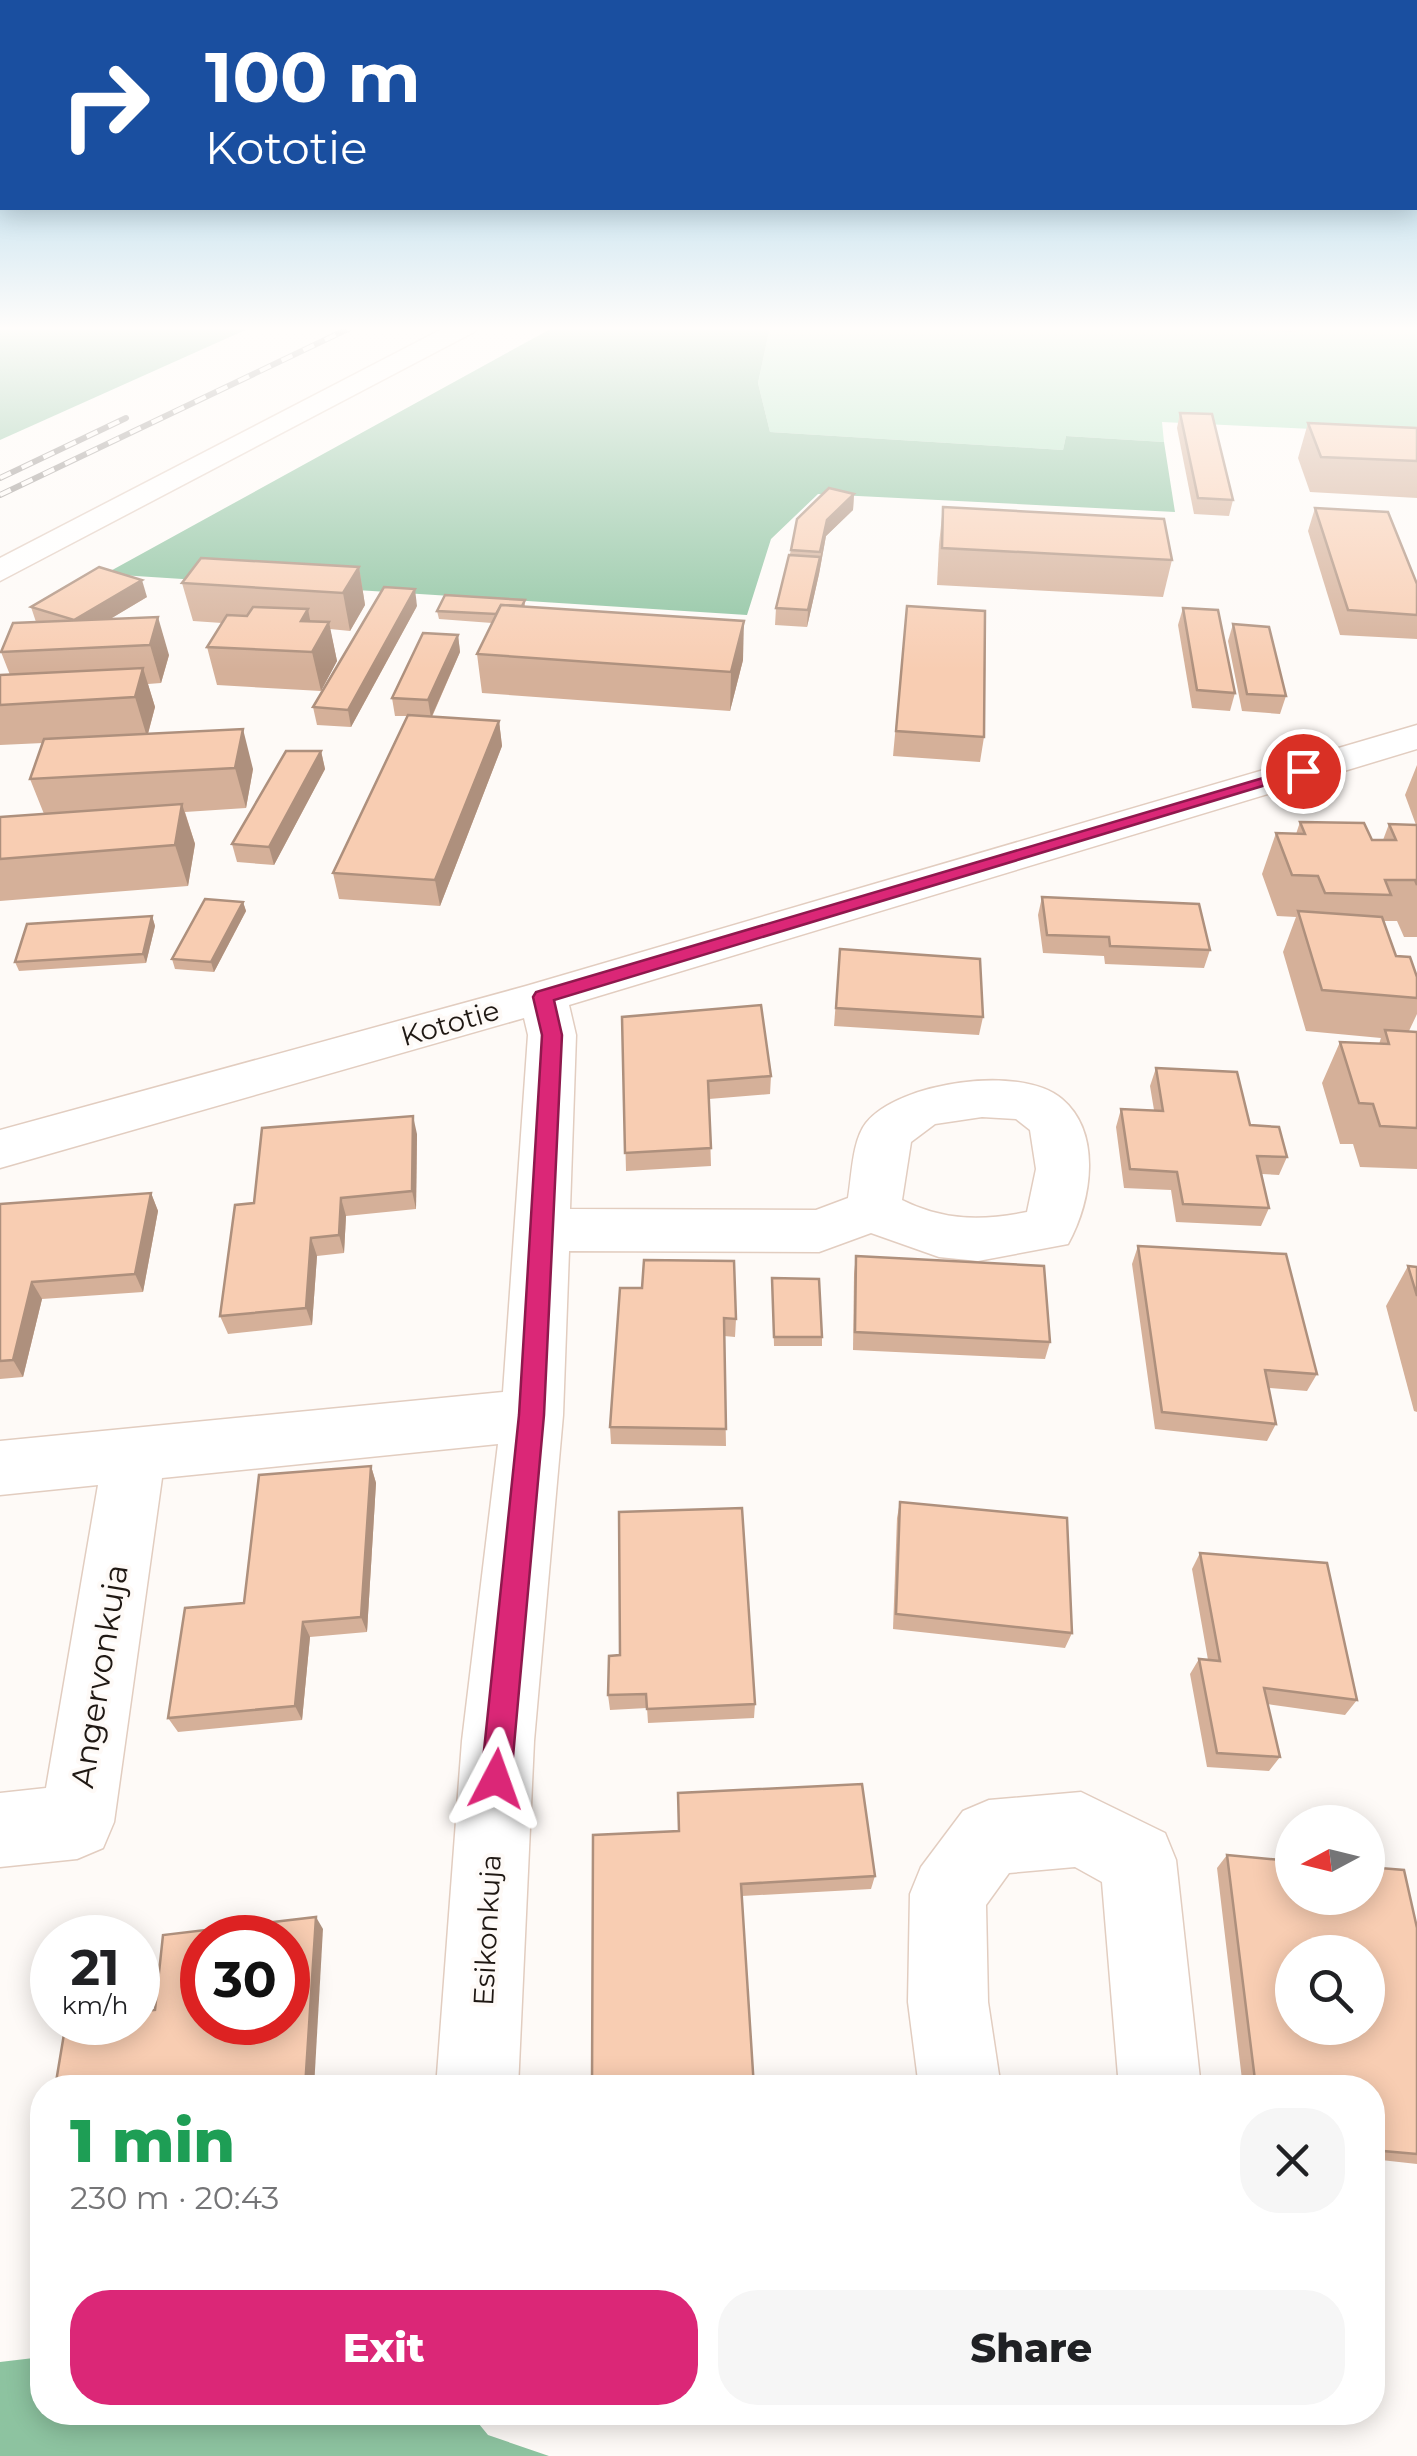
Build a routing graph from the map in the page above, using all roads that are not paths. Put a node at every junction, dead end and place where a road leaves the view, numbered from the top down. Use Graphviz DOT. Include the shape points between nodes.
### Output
graph roads {
  1 [pos="247,442"];
  2 [pos="0,571"];
  3 [pos="1417,738"];
  4 [pos="543,997"];
  5 [pos="0,1149"];
  6 [pos="872,1210"];
  7 [pos="540,1230"];
  8 [pos="532,1415"];
  9 [pos="134,1454"];
  10 [pos="0,1468"];
  11 [pos="0,1830"];
  12 [pos="478,2075"];
  13 [pos="958,2075"];
  14 [pos="1159,2075"];
  1 -- 2 [label="street"];
  3 -- 4 [label="street, Kototie"];
  4 -- 5 [label="street, Kototie"];
  4 -- 7 [label="street, Esikonkuja" via="552,1035"];
  6 -- 7 [label="street" via="818,1231"];
  7 -- 8 [label="street, Esikonkuja"];
  8 -- 9 [label="street"];
  8 -- 12 [label="street, Esikonkuja" via="498,1741"];
  9 -- 10 [label="street"];
  9 -- 11 [label="street, Angervonkuja" via="76,1822"];
  13 -- 14 [label="street" via="948,2002 948,1894 989,1838 1081,1829 1138,1860"];
}
